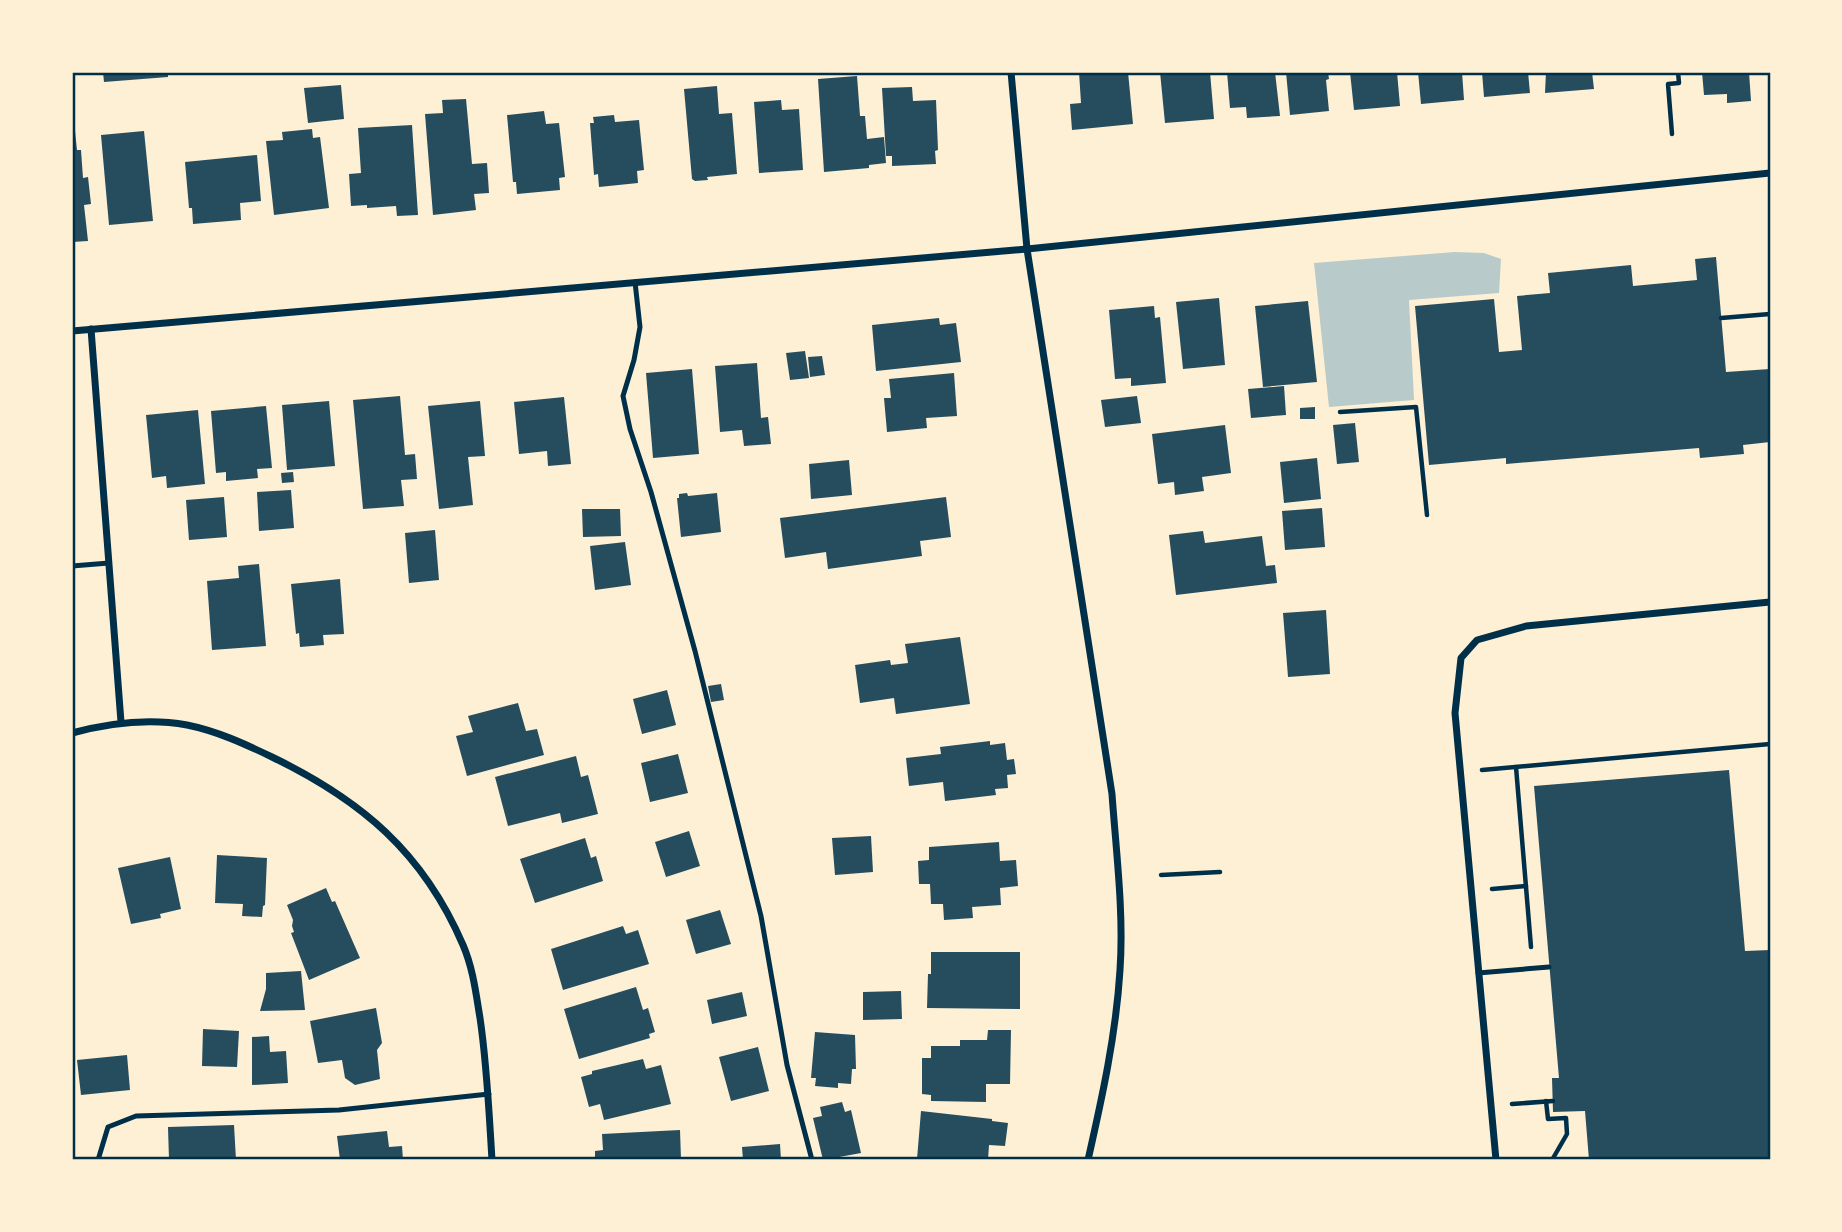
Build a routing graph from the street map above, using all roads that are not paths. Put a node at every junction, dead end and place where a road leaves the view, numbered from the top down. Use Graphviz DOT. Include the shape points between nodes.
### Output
graph roads {
  1 [pos="1011,72"];
  2 [pos="1770,173"];
  3 [pos="1027,249"];
  4 [pos="635,282"];
  5 [pos="91,330"];
  6 [pos="72,331"];
  7 [pos="109,563"];
  8 [pos="72,566"];
  9 [pos="1770,602"];
  10 [pos="121,722"];
  11 [pos="72,733"];
  12 [pos="1549,967"];
  13 [pos="1478,973"];
  14 [pos="489,1094"];
  15 [pos="98,1160"];
  16 [pos="492,1160"];
  17 [pos="812,1160"];
  18 [pos="1088,1160"];
  19 [pos="1496,1160"];
  1 -- 3 [label="street"];
  2 -- 3 [label="street"];
  3 -- 4 [label="street"];
  3 -- 18 [label="street" via="1112,794 1119,880 1121,969 1108,1073"];
  4 -- 5 [label="street"];
  4 -- 17 [label="lane" via="640,327 622,396 699,665 761,916 787,1065"];
  5 -- 6 [label="street"];
  5 -- 7 [label="street"];
  7 -- 8 [label="lane"];
  7 -- 10 [label="street"];
  9 -- 13 [label="street" via="1526,625 1477,640 1461,658 1455,713"];
  10 -- 11 [label="street"];
  10 -- 14 [label="street" via="188,725 239,741 334,790 375,821 412,858 464,947 476,990"];
  12 -- 13 [label="lane"];
  13 -- 19 [label="street"];
  14 -- 15 [label="lane" via="339,1110 136,1116 108,1127"];
  14 -- 16 [label="street"];
}
